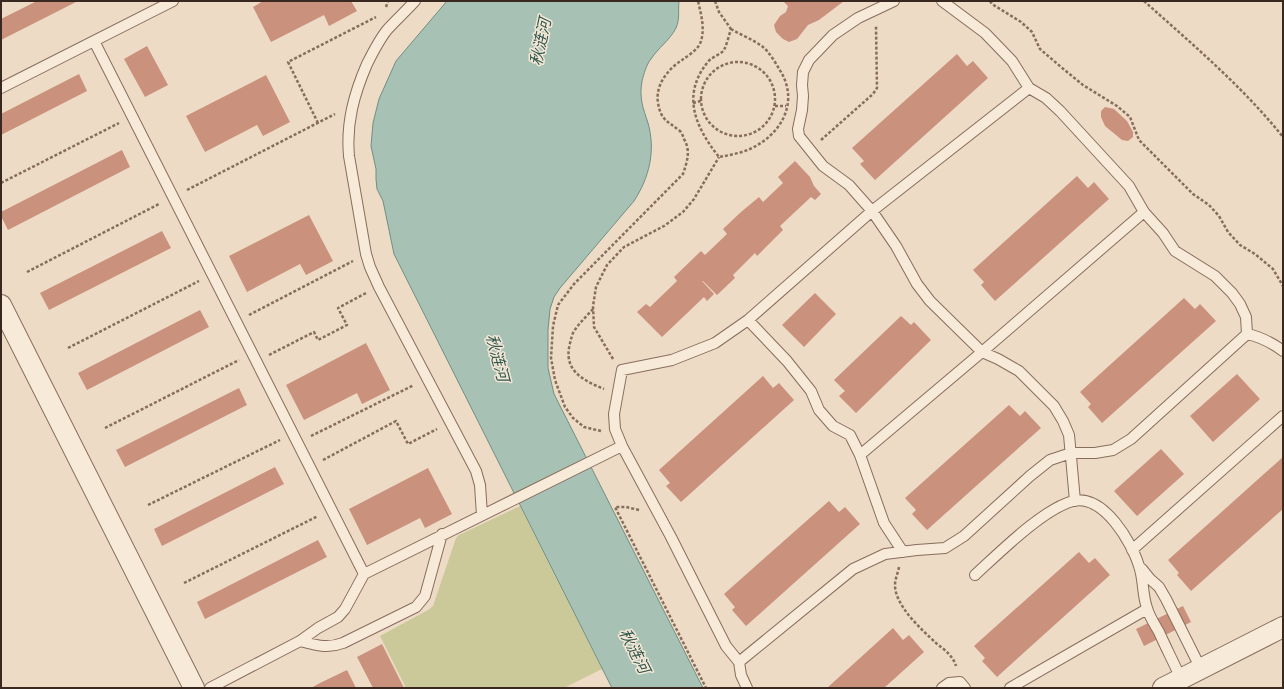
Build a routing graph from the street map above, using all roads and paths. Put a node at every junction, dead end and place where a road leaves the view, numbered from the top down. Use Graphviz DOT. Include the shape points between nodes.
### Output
graph roads {
  1 [pos="173,1"];
  2 [pos="388,1"];
  3 [pos="415,1"];
  4 [pos="698,1"];
  5 [pos="715,1"];
  6 [pos="894,1"];
  7 [pos="942,1"];
  8 [pos="990,1"];
  9 [pos="1144,1"];
  10 [pos="876,10"];
  11 [pos="383,12"];
  12 [pos="379,16"];
  13 [pos="731,29"];
  14 [pos="94,41"];
  15 [pos="1,88"];
  16 [pos="1029,88"];
  17 [pos="701,101"];
  18 [pos="693,102"];
  19 [pos="352,105"];
  20 [pos="132,117"];
  21 [pos="318,123"];
  22 [pos="1283,137"];
  23 [pos="810,150"];
  24 [pos="719,157"];
  25 [pos="1,183"];
  26 [pos="173,197"];
  27 [pos="872,211"];
  28 [pos="1144,212"];
  29 [pos="366,254"];
  30 [pos="27,272"];
  31 [pos="212,274"];
  32 [pos="1283,286"];
  33 [pos="379,287"];
  34 [pos="1,305"];
  35 [pos="593,309"];
  36 [pos="748,320"];
  37 [pos="236,322"];
  38 [pos="1247,334"];
  39 [pos="68,348"];
  40 [pos="1283,351"];
  41 [pos="982,352"];
  42 [pos="254,357"];
  43 [pos="622,370"];
  44 [pos="427,378"];
  45 [pos="617,394"];
  46 [pos="1283,416"];
  47 [pos="450,422"];
  48 [pos="106,428"];
  49 [pos="615,430"];
  50 [pos="293,434"];
  51 [pos="298,443"];
  52 [pos="622,446"];
  53 [pos="1071,453"];
  54 [pos="860,455"];
  55 [pos="310,466"];
  56 [pos="1075,501"];
  57 [pos="148,505"];
  58 [pos="655,506"];
  59 [pos="331,510"];
  60 [pos="482,514"];
  61 [pos="442,534"];
  62 [pos="1132,550"];
  63 [pos="903,552"];
  64 [pos="1139,566"];
  65 [pos="364,574"];
  66 [pos="975,575"];
  67 [pos="184,583"];
  68 [pos="1147,609"];
  69 [pos="1283,627"];
  70 [pos="300,641"];
  71 [pos="739,662"];
  72 [pos="1201,669"];
  73 [pos="1181,679"];
  74 [pos="962,685"];
  75 [pos="194,688"];
  76 [pos="210,688"];
  77 [pos="706,688"];
  78 [pos="747,688"];
  79 [pos="942,688"];
  80 [pos="1010,688"];
  81 [pos="1163,688"];
  1 -- 14 [label="lane"];
  2 -- 11 [label="path"];
  3 -- 19 [label="lane" via="387,30 375,48 358,84"];
  4 -- 49 [label="path" via="702,15 701,42 693,52 666,73 658,88 662,117 680,132 688,146 688,161 683,174 574,284 558,305 553,326 551,358 555,380 565,407 584,428"];
  5 -- 13 [label="path"];
  6 -- 10 [label="lane"];
  7 -- 16 [label="lane" via="986,33 1012,61"];
  8 -- 32 [label="path" via="1032,32 1040,49 1060,67 1083,86 1117,106 1130,117 1139,140 1193,194 1209,205 1240,245 1273,269"];
  9 -- 22 [label="path" via="1219,69"];
  10 -- 23 [label="path" via="877,88"];
  10 -- 23 [label="lane" via="858,18 833,35 809,60 803,72 804,96 798,128 799,136"];
  12 -- 21 [label="path" via="288,62"];
  13 -- 18 [label="path" via="724,50 708,61 697,78 692,95"];
  13 -- 24 [label="path" via="763,47 773,60 788,90 788,106 782,123 766,140 752,148"];
  14 -- 15 [label="lane"];
  14 -- 20 [label="lane"];
  16 -- 27 [label="lane"];
  16 -- 28 [label="lane" via="1046,98 1060,111 1129,186"];
  17 -- 17 [label="path" via="704,113 719,131 742,136 754,132 771,117 775,106 775,93 771,81 753,64 728,63 716,69 708,78 702,89"];
  17 -- 18 [label="path"];
  18 -- 24 [label="path" via="706,141"];
  19 -- 21 [label="path"];
  19 -- 29 [label="lane" via="349,156"];
  20 -- 25 [label="path"];
  20 -- 26 [label="lane"];
  21 -- 26 [label="path"];
  23 -- 27 [label="lane" via="823,166 849,185"];
  24 -- 35 [label="path" via="694,199 682,212 664,226 624,247 607,265 596,287"];
  26 -- 30 [label="path"];
  26 -- 31 [label="lane"];
  27 -- 36 [label="lane"];
  27 -- 41 [label="lane" via="930,301"];
  28 -- 38 [label="lane" via="1175,251 1215,276 1232,293 1246,317"];
  28 -- 41 [label="lane"];
  29 -- 33 [label="lane"];
  29 -- 37 [label="path"];
  31 -- 37 [label="lane"];
  31 -- 39 [label="path"];
  33 -- 42 [label="path" via="338,308 347,325 318,340 314,332"];
  33 -- 44 [label="lane"];
  34 -- 75 [label="street"];
  35 -- 43 [label="path" via="594,327"];
  35 -- 45 [label="path" via="572,334 569,361 578,376"];
  36 -- 43 [label="lane" via="715,343 672,360"];
  36 -- 54 [label="lane" via="787,361 811,391 819,410 833,426 850,435"];
  37 -- 42 [label="lane"];
  38 -- 40 [label="lane" via="1259,336"];
  38 -- 53 [label="lane" via="1131,439 1113,450"];
  41 -- 53 [label="lane" via="1019,371 1054,406 1069,435"];
  41 -- 54 [label="lane"];
  42 -- 48 [label="path"];
  42 -- 50 [label="lane"];
  43 -- 45 [label="lane"];
  44 -- 47 [label="lane"];
  44 -- 51 [label="path"];
  45 -- 49 [label="lane"];
  46 -- 62 [label="lane"];
  47 -- 55 [label="path" via="408,444 396,421"];
  47 -- 60 [label="lane" via="476,471 480,485"];
  49 -- 52 [label="lane"];
  50 -- 51 [label="lane"];
  50 -- 57 [label="path"];
  51 -- 55 [label="lane"];
  52 -- 58 [label="lane"];
  52 -- 60 [label="lane"];
  53 -- 56 [label="lane"];
  53 -- 63 [label="lane" via="1050,460 964,536 945,548"];
  54 -- 63 [label="lane" via="884,523"];
  55 -- 59 [label="lane"];
  56 -- 62 [label="lane" via="1093,503 1114,520"];
  56 -- 66 [label="lane" via="1052,510"];
  58 -- 71 [label="lane" via="726,646"];
  58 -- 77 [label="path" via="644,511 626,507 615,508"];
  59 -- 65 [label="lane"];
  59 -- 67 [label="path"];
  60 -- 61 [label="lane"];
  61 -- 65 [label="lane"];
  61 -- 70 [label="lane" via="425,596 416,606 343,643 323,646"];
  62 -- 64 [label="lane"];
  63 -- 71 [label="lane" via="885,554 853,569"];
  63 -- 74 [label="path" via="895,585 898,599 928,636 954,660"];
  64 -- 68 [label="lane"];
  64 -- 72 [label="lane" via="1166,598"];
  65 -- 70 [label="lane" via="338,617"];
  68 -- 73 [label="lane"];
  68 -- 80 [label="lane"];
  69 -- 72 [label="street"];
  70 -- 76 [label="lane"];
  71 -- 78 [label="lane"];
  72 -- 73 [label="street"];
  73 -- 81 [label="street"];
  74 -- 79 [label="lane" via="949,683"];
}
